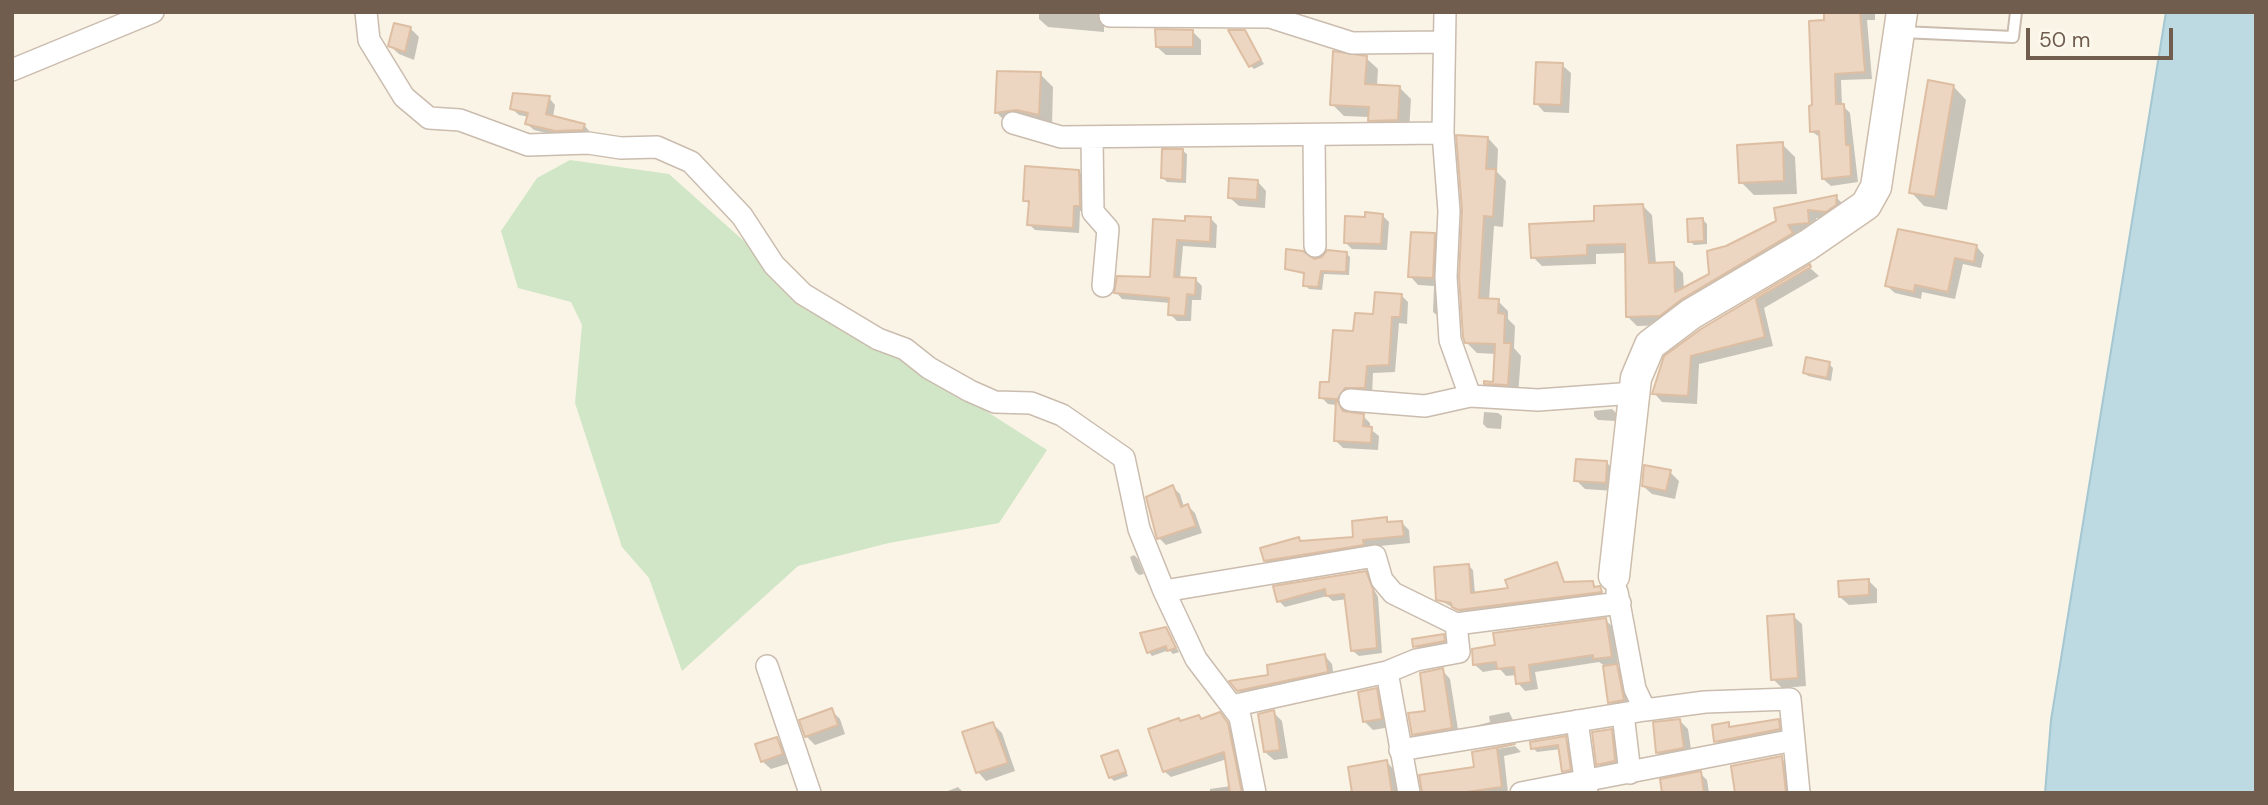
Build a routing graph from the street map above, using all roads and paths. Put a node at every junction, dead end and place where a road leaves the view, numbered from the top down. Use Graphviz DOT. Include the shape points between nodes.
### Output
graph roads {
  1 [pos="153,12"];
  2 [pos="366,12"];
  3 [pos="1445,12"];
  4 [pos="2016,12"];
  5 [pos="1110,16"];
  6 [pos="1901,22"];
  7 [pos="1444,42"];
  8 [pos="12,70"];
  9 [pos="1013,123"];
  10 [pos="1443,133"];
  11 [pos="1314,135"];
  12 [pos="1092,137"];
  13 [pos="1315,246"];
  14 [pos="1103,286"];
  15 [pos="1634,393"];
  16 [pos="1470,396"];
  17 [pos="1350,400"];
  18 [pos="1617,589"];
  19 [pos="1164,591"];
  20 [pos="1456,624"];
  21 [pos="767,666"];
  22 [pos="1387,672"];
  23 [pos="1232,706"];
  24 [pos="1645,710"];
  25 [pos="1623,714"];
  26 [pos="1577,721"];
  27 [pos="1794,740"];
  28 [pos="1400,750"];
  29 [pos="1630,773"];
  30 [pos="1586,787"];
  31 [pos="810,793"];
  32 [pos="1255,793"];
  33 [pos="1409,793"];
  34 [pos="1521,793"];
  35 [pos="1799,793"];
  1 -- 8 [label="street"];
  2 -- 19 [label="street" via="369,40 404,97 429,118 460,120 528,145 657,147 691,162 742,216 774,265 803,294 878,339 905,349 970,391 995,402 1031,403 1062,415 1124,458 1139,529"];
  3 -- 7 [label="street"];
  4 -- 6 [label="lane" via="2013,37"];
  5 -- 7 [label="street" via="1270,17 1352,43"];
  6 -- 15 [label="street" via="1876,187 1866,205 1691,314 1650,345"];
  7 -- 10 [label="street"];
  9 -- 12 [label="street" via="1061,137"];
  10 -- 11 [label="street"];
  10 -- 16 [label="street" via="1450,340"];
  11 -- 12 [label="street"];
  11 -- 13 [label="street"];
  12 -- 14 [label="street" via="1093,212 1108,229"];
  15 -- 16 [label="street" via="1538,400"];
  15 -- 18 [label="street"];
  16 -- 17 [label="street" via="1425,406"];
  18 -- 20 [label="street"];
  18 -- 24 [label="street" via="1634,689"];
  19 -- 20 [label="street" via="1375,556 1382,580 1393,593"];
  19 -- 23 [label="street" via="1196,659"];
  20 -- 22 [label="street" via="1459,652 1416,660"];
  21 -- 31 [label="street"];
  22 -- 23 [label="street"];
  22 -- 28 [label="street"];
  23 -- 32 [label="street" via="1240,717"];
  24 -- 25 [label="street"];
  24 -- 27 [label="street" via="1704,702 1790,699"];
  25 -- 26 [label="street"];
  25 -- 29 [label="street"];
  26 -- 28 [label="street"];
  26 -- 30 [label="street"];
  27 -- 29 [label="street"];
  27 -- 35 [label="street"];
  28 -- 33 [label="street"];
  29 -- 30 [label="street"];
  30 -- 34 [label="street"];
}
